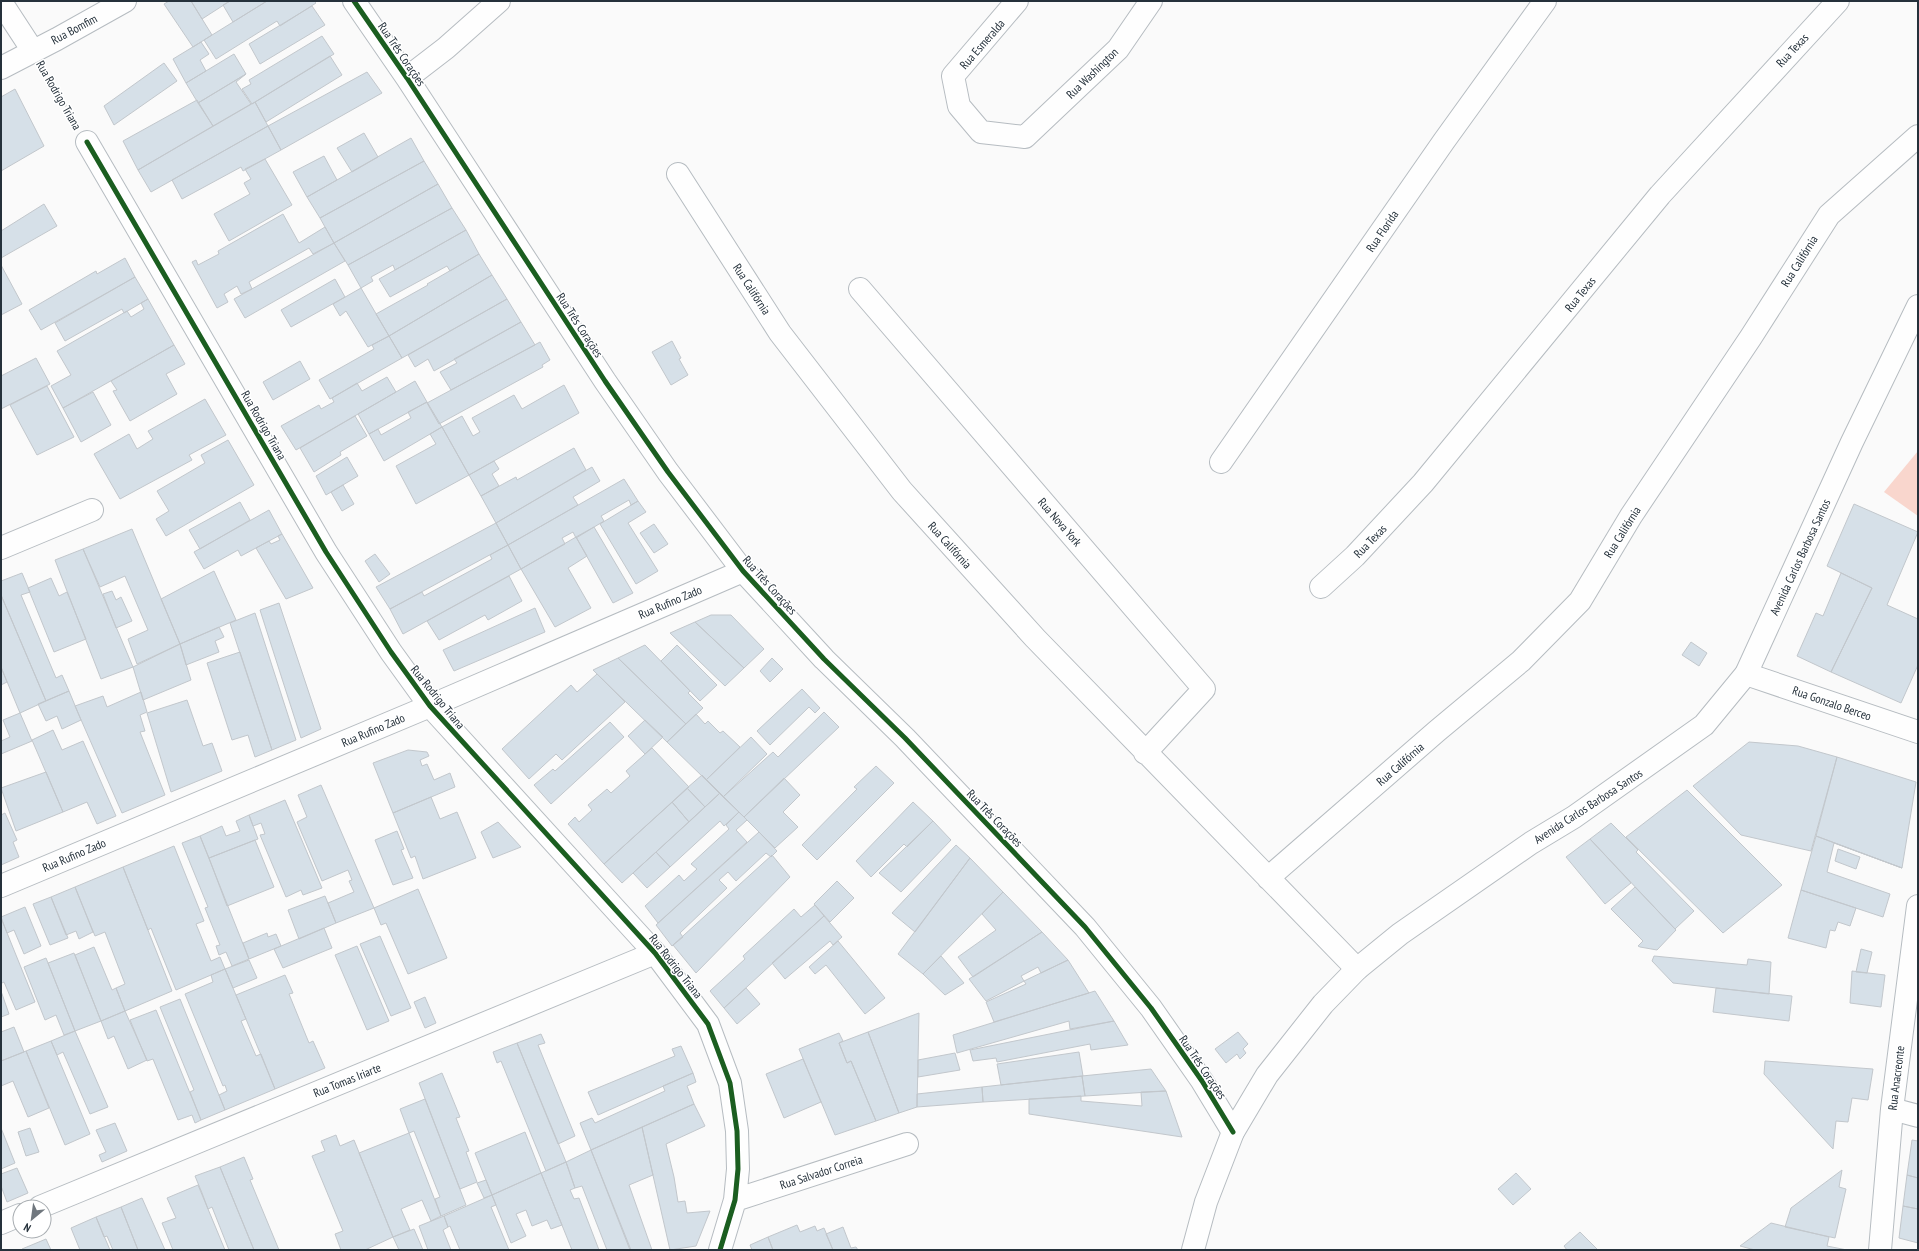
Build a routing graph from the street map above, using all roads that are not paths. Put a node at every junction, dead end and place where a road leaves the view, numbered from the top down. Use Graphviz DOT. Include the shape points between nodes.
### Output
graph roads {
  1 [pos="125,1"];
  2 [pos="354,1"];
  3 [pos="499,1"];
  4 [pos="1017,1"];
  5 [pos="1151,1"];
  6 [pos="1546,1"];
  7 [pos="1838,1"];
  8 [pos="1,2"];
  9 [pos="33,51"];
  10 [pos="1,68"];
  11 [pos="407,78"];
  12 [pos="1918,136"];
  13 [pos="1025,137"];
  14 [pos="87,142"];
  15 [pos="678,174"];
  16 [pos="860,289"];
  17 [pos="1918,306"];
  18 [pos="1221,462"];
  19 [pos="92,510"];
  20 [pos="1,548"];
  21 [pos="743,571"];
  22 [pos="1321,587"];
  23 [pos="1746,674"];
  24 [pos="430,706"];
  25 [pos="1918,732"];
  26 [pos="1145,753"];
  27 [pos="1268,878"];
  28 [pos="1,886"];
  29 [pos="1918,906"];
  30 [pos="655,953"];
  31 [pos="1357,969"];
  32 [pos="1892,1109"];
  33 [pos="1918,1116"];
  34 [pos="1234,1132"];
  35 [pos="907,1144"];
  36 [pos="735,1200"];
  37 [pos="52,1202"];
  38 [pos="12,1218"];
  39 [pos="1,1223"];
  40 [pos="720,1250"];
  41 [pos="1193,1250"];
  42 [pos="1880,1250"];
  1 -- 9 [label="street, Rua Bomfim"];
  2 -- 11 [label="street, Rua Três Corações"];
  3 -- 11 [label="street" via="446,48"];
  4 -- 13 [label="street, Rua Esmeralda" via="953,76 960,106 982,132"];
  5 -- 13 [label="street, Rua Washington" via="1118,49"];
  6 -- 18 [label="street, Rua Florida" via="1444,141"];
  7 -- 22 [label="street, Rua Texas" via="1660,194 1423,483 1355,556"];
  8 -- 9 [label="street"];
  9 -- 10 [label="street, Rua Bomfim"];
  11 -- 21 [label="street, Rua Três Corações" via="605,380 668,472"];
  12 -- 27 [label="street, Rua Califórnia" via="1829,214 1751,337 1631,516 1580,601 1521,661"];
  14 -- 24 [label="street, Rua Rodrigo Triana" via="326,552 390,652"];
  15 -- 26 [label="street, Rua Califórnia" via="780,333 902,491"];
  16 -- 26 [label="street, Rua Nova York" via="1204,689"];
  17 -- 23 [label="street, Avenida Carlos Barbosa Santos" via="1852,442"];
  19 -- 20 [label="street"];
  21 -- 24 [label="street, Rua Rufino Zado"];
  21 -- 34 [label="street, Rua Três Corações" via="824,659 905,738 1085,928 1151,1008"];
  23 -- 25 [label="street, Rua Gonzalo Berceo"];
  23 -- 31 [label="street, Avenida Carlos Barbosa Santos" via="1704,725 1580,813 1531,843 1400,934"];
  24 -- 28 [label="street, Rua Rufino Zado"];
  24 -- 30 [label="street, Rua Rodrigo Triana"];
  26 -- 27 [label="street, Rua Califórnia"];
  27 -- 31 [label="street, Rua Califórnia"];
  29 -- 32 [label="street, Rua Anacreonte"];
  30 -- 36 [label="street, Rua Rodrigo Triana" via="708,1024 730,1082 737,1131 738,1168"];
  30 -- 37 [label="street, Rua Tomas Iriarte"];
  31 -- 34 [label="street, Avenida Carlos Barbosa Santos" via="1323,1004 1267,1075"];
  32 -- 33 [label="street"];
  32 -- 42 [label="street, Rua Anacreonte"];
  34 -- 41 [label="street, Avenida Carlos Barbosa Santos" via="1206,1202"];
  35 -- 36 [label="street, Rua Salvador Correia"];
  36 -- 40 [label="street, Rua Rodrigo Triana"];
  38 -- 39 [label="street"];
}
